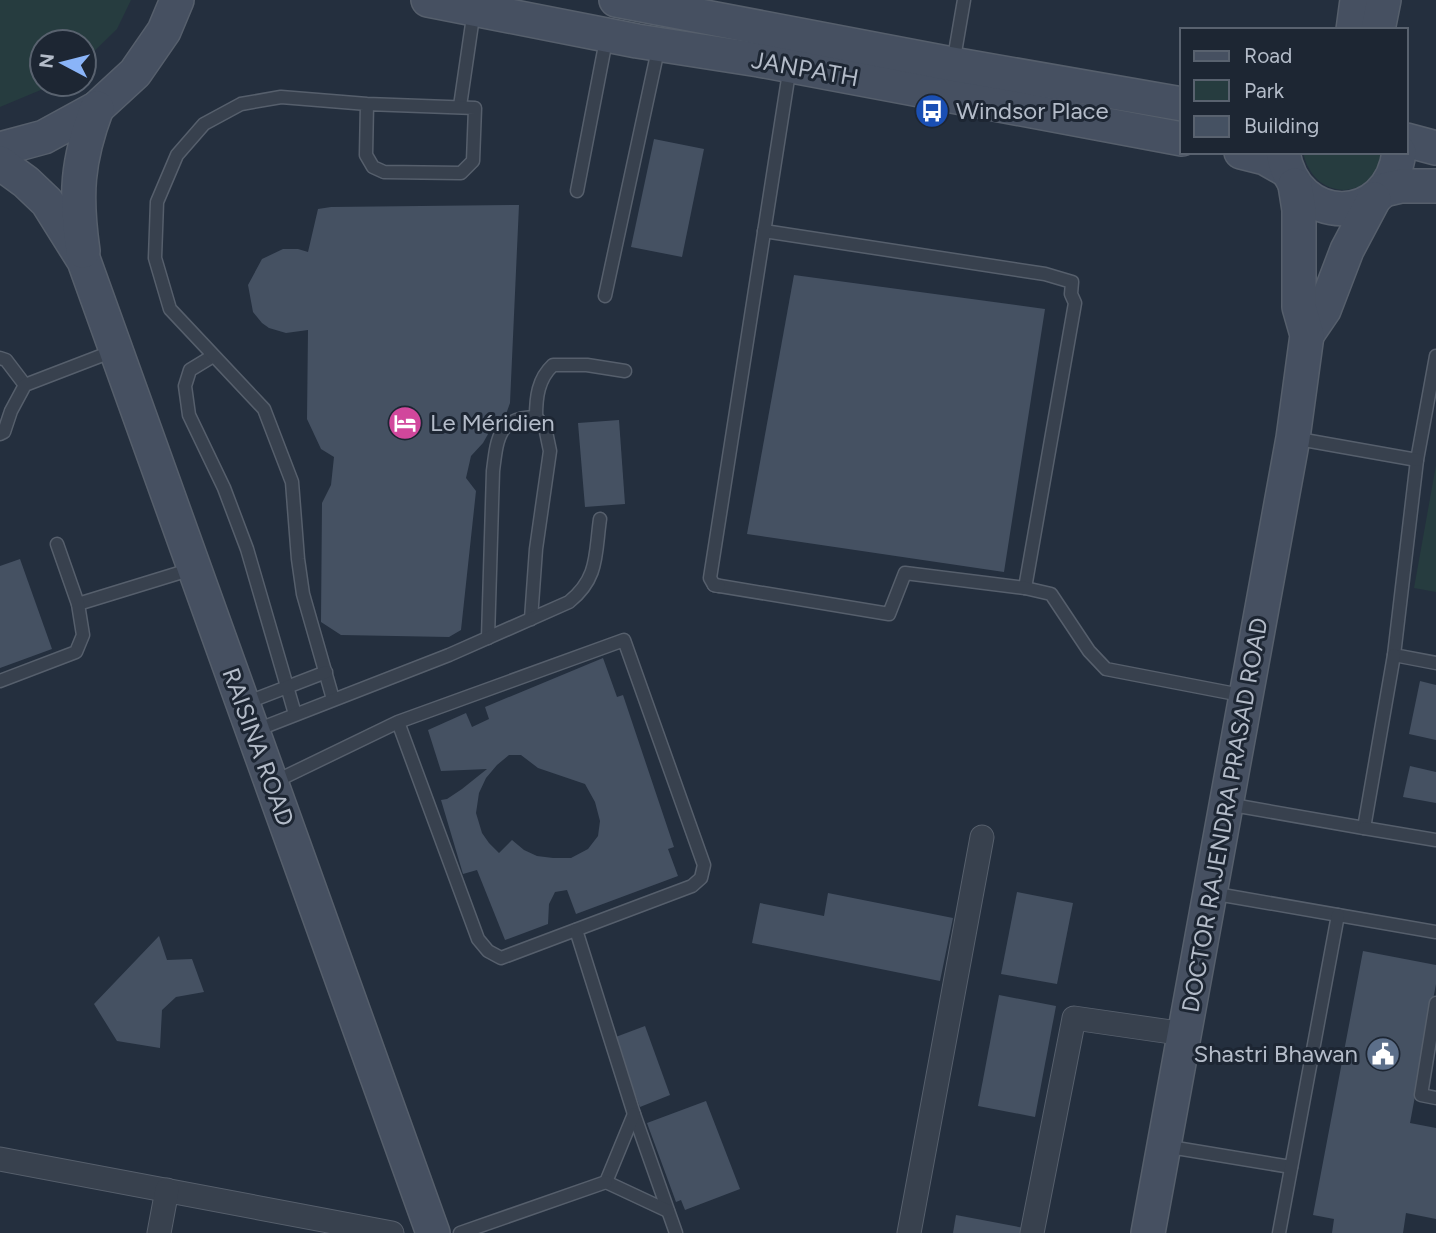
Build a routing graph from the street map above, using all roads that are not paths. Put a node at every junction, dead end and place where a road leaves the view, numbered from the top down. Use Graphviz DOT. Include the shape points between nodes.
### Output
graph roads {
  1 [pos="177,0"];
  2 [pos="428,0"];
  3 [pos="964,0"];
  4 [pos="1357,0"];
  5 [pos="1384,0"];
  6 [pos="634,2"];
  7 [pos="474,9"];
  8 [pos="1353,28"];
  9 [pos="1378,28"];
  10 [pos="634,40"];
  11 [pos="953,64"];
  12 [pos="790,66"];
  13 [pos="367,104"];
  14 [pos="1180,104"];
  15 [pos="460,106"];
  16 [pos="97,108"];
  17 [pos="1180,139"];
  18 [pos="1408,141"];
  19 [pos="1436,148"];
  20 [pos="0,149"];
  21 [pos="1249,154"];
  22 [pos="1399,154"];
  23 [pos="0,163"];
  24 [pos="1288,169"];
  25 [pos="1436,186"];
  26 [pos="577,191"];
  27 [pos="1379,194"];
  28 [pos="764,231"];
  29 [pos="84,261"];
  30 [pos="605,296"];
  31 [pos="1307,335"];
  32 [pos="116,350"];
  33 [pos="213,356"];
  34 [pos="1436,356"];
  35 [pos="0,358"];
  36 [pos="625,371"];
  37 [pos="25,385"];
  38 [pos="536,417"];
  39 [pos="0,434"];
  40 [pos="1293,438"];
  41 [pos="1417,460"];
  42 [pos="600,519"];
  43 [pos="57,544"];
  44 [pos="194,568"];
  45 [pos="1025,588"];
  46 [pos="78,604"];
  47 [pos="531,619"];
  48 [pos="488,638"];
  49 [pos="1394,655"];
  50 [pos="1436,663"];
  51 [pos="326,672"];
  52 [pos="0,681"];
  53 [pos="287,687"];
  54 [pos="1246,696"];
  55 [pos="333,699"];
  56 [pos="295,714"];
  57 [pos="248,718"];
  58 [pos="398,722"];
  59 [pos="271,783"];
  60 [pos="1227,804"];
  61 [pos="1364,828"];
  62 [pos="982,836"];
  63 [pos="1436,840"];
  64 [pos="1211,893"];
  65 [pos="1338,915"];
  66 [pos="576,930"];
  67 [pos="1436,932"];
  68 [pos="1436,1003"];
  69 [pos="1185,1034"];
  70 [pos="1436,1098"];
  71 [pos="634,1114"];
  72 [pos="1164,1146"];
  73 [pos="0,1159"];
  74 [pos="1291,1167"];
  75 [pos="606,1182"];
  76 [pos="167,1190"];
  77 [pos="668,1210"];
  78 [pos="159,1233"];
  79 [pos="393,1233"];
  80 [pos="433,1233"];
  81 [pos="460,1233"];
  82 [pos="676,1233"];
  83 [pos="909,1233"];
  84 [pos="1032,1233"];
  85 [pos="1148,1233"];
  86 [pos="1279,1233"];
  1 -- 16 [label="main road" via="164,31 135,73"];
  2 -- 7 [label="main road, JANPATH"];
  3 -- 11 [label="lane"];
  4 -- 8 [label="main road"];
  5 -- 9 [label="main road"];
  6 -- 10 [label="street"];
  6 -- 11 [label="main road, JANPATH"];
  7 -- 10 [label="main road, JANPATH"];
  7 -- 15 [label="lane"];
  10 -- 12 [label="main road, JANPATH"];
  10 -- 26 [label="lane"];
  10 -- 30 [label="lane"];
  11 -- 14 [label="main road, JANPATH"];
  12 -- 17 [label="main road, JANPATH"];
  12 -- 28 [label="lane"];
  13 -- 15 [label="lane"];
  13 -- 15 [label="lane" via="366,155 373,167 384,172 461,173 472,161 475,108"];
  13 -- 33 [label="lane" via="281,97 241,104 204,124 177,155 157,202 155,258 170,309"];
  16 -- 20 [label="main road" via="44,137"];
  16 -- 29 [label="main road, RAISINA ROAD" via="79,176"];
  18 -- 19 [label="main road"];
  21 -- 24 [label="main road"];
  22 -- 27 [label="main road" via="1398,165"];
  23 -- 29 [label="main road, RAISINA ROAD" via="47,202"];
  24 -- 27 [label="main road" via="1307,198 1323,206 1358,206"];
  24 -- 31 [label="main road" via="1299,210 1299,307"];
  25 -- 27 [label="main road" via="1401,186"];
  27 -- 31 [label="main road" via="1347,250 1324,310"];
  28 -- 45 [label="lane" via="1072,282 1075,303"];
  28 -- 45 [label="lane" via="710,578 716,586 889,614 905,573"];
  29 -- 32 [label="main road, RAISINA ROAD"];
  31 -- 40 [label="main road, DOCTOR RAJENDRA PRASAD ROAD"];
  32 -- 37 [label="lane"];
  32 -- 44 [label="main road, RAISINA ROAD"];
  33 -- 51 [label="lane" via="264,410 292,482 303,594"];
  33 -- 53 [label="lane" via="191,370 185,386 189,415 247,549"];
  34 -- 41 [label="lane"];
  35 -- 37 [label="lane"];
  36 -- 38 [label="lane" via="553,365 543,375"];
  37 -- 39 [label="lane"];
  38 -- 47 [label="lane" via="545,427 550,451"];
  38 -- 48 [label="lane" via="510,422 496,445"];
  40 -- 41 [label="lane"];
  40 -- 54 [label="main road, DOCTOR RAJENDRA PRASAD ROAD"];
  41 -- 49 [label="lane"];
  42 -- 47 [label="lane" via="592,575 584,590"];
  43 -- 46 [label="lane"];
  44 -- 46 [label="lane"];
  44 -- 57 [label="main road, RAISINA ROAD"];
  45 -- 54 [label="lane" via="1051,594 1105,669"];
  46 -- 52 [label="lane" via="83,635 76,652"];
  47 -- 48 [label="lane"];
  48 -- 55 [label="lane"];
  49 -- 50 [label="lane"];
  49 -- 61 [label="lane"];
  51 -- 53 [label="lane"];
  51 -- 55 [label="lane"];
  53 -- 56 [label="lane"];
  53 -- 57 [label="lane"];
  54 -- 60 [label="main road, DOCTOR RAJENDRA PRASAD ROAD"];
  55 -- 56 [label="lane"];
  56 -- 57 [label="lane"];
  57 -- 59 [label="main road, RAISINA ROAD"];
  58 -- 59 [label="lane"];
  58 -- 66 [label="lane" via="478,939 488,951 502,958"];
  58 -- 66 [label="lane" via="624,640 704,866 701,878 692,886"];
  59 -- 80 [label="main road, RAISINA ROAD"];
  60 -- 61 [label="lane"];
  60 -- 64 [label="main road, DOCTOR RAJENDRA PRASAD ROAD"];
  61 -- 63 [label="lane"];
  62 -- 83 [label="street"];
  64 -- 65 [label="lane"];
  64 -- 69 [label="main road, DOCTOR RAJENDRA PRASAD ROAD"];
  65 -- 67 [label="lane"];
  65 -- 74 [label="lane"];
  66 -- 71 [label="lane"];
  68 -- 70 [label="lane" via="1421,1095"];
  69 -- 72 [label="main road, DOCTOR RAJENDRA PRASAD ROAD"];
  69 -- 84 [label="street" via="1074,1018"];
  71 -- 75 [label="lane"];
  71 -- 77 [label="lane"];
  72 -- 74 [label="lane"];
  72 -- 85 [label="main road, DOCTOR RAJENDRA PRASAD ROAD"];
  73 -- 76 [label="street"];
  74 -- 86 [label="lane"];
  75 -- 77 [label="lane"];
  75 -- 81 [label="lane"];
  76 -- 78 [label="street"];
  76 -- 79 [label="street"];
  77 -- 82 [label="lane"];
}
